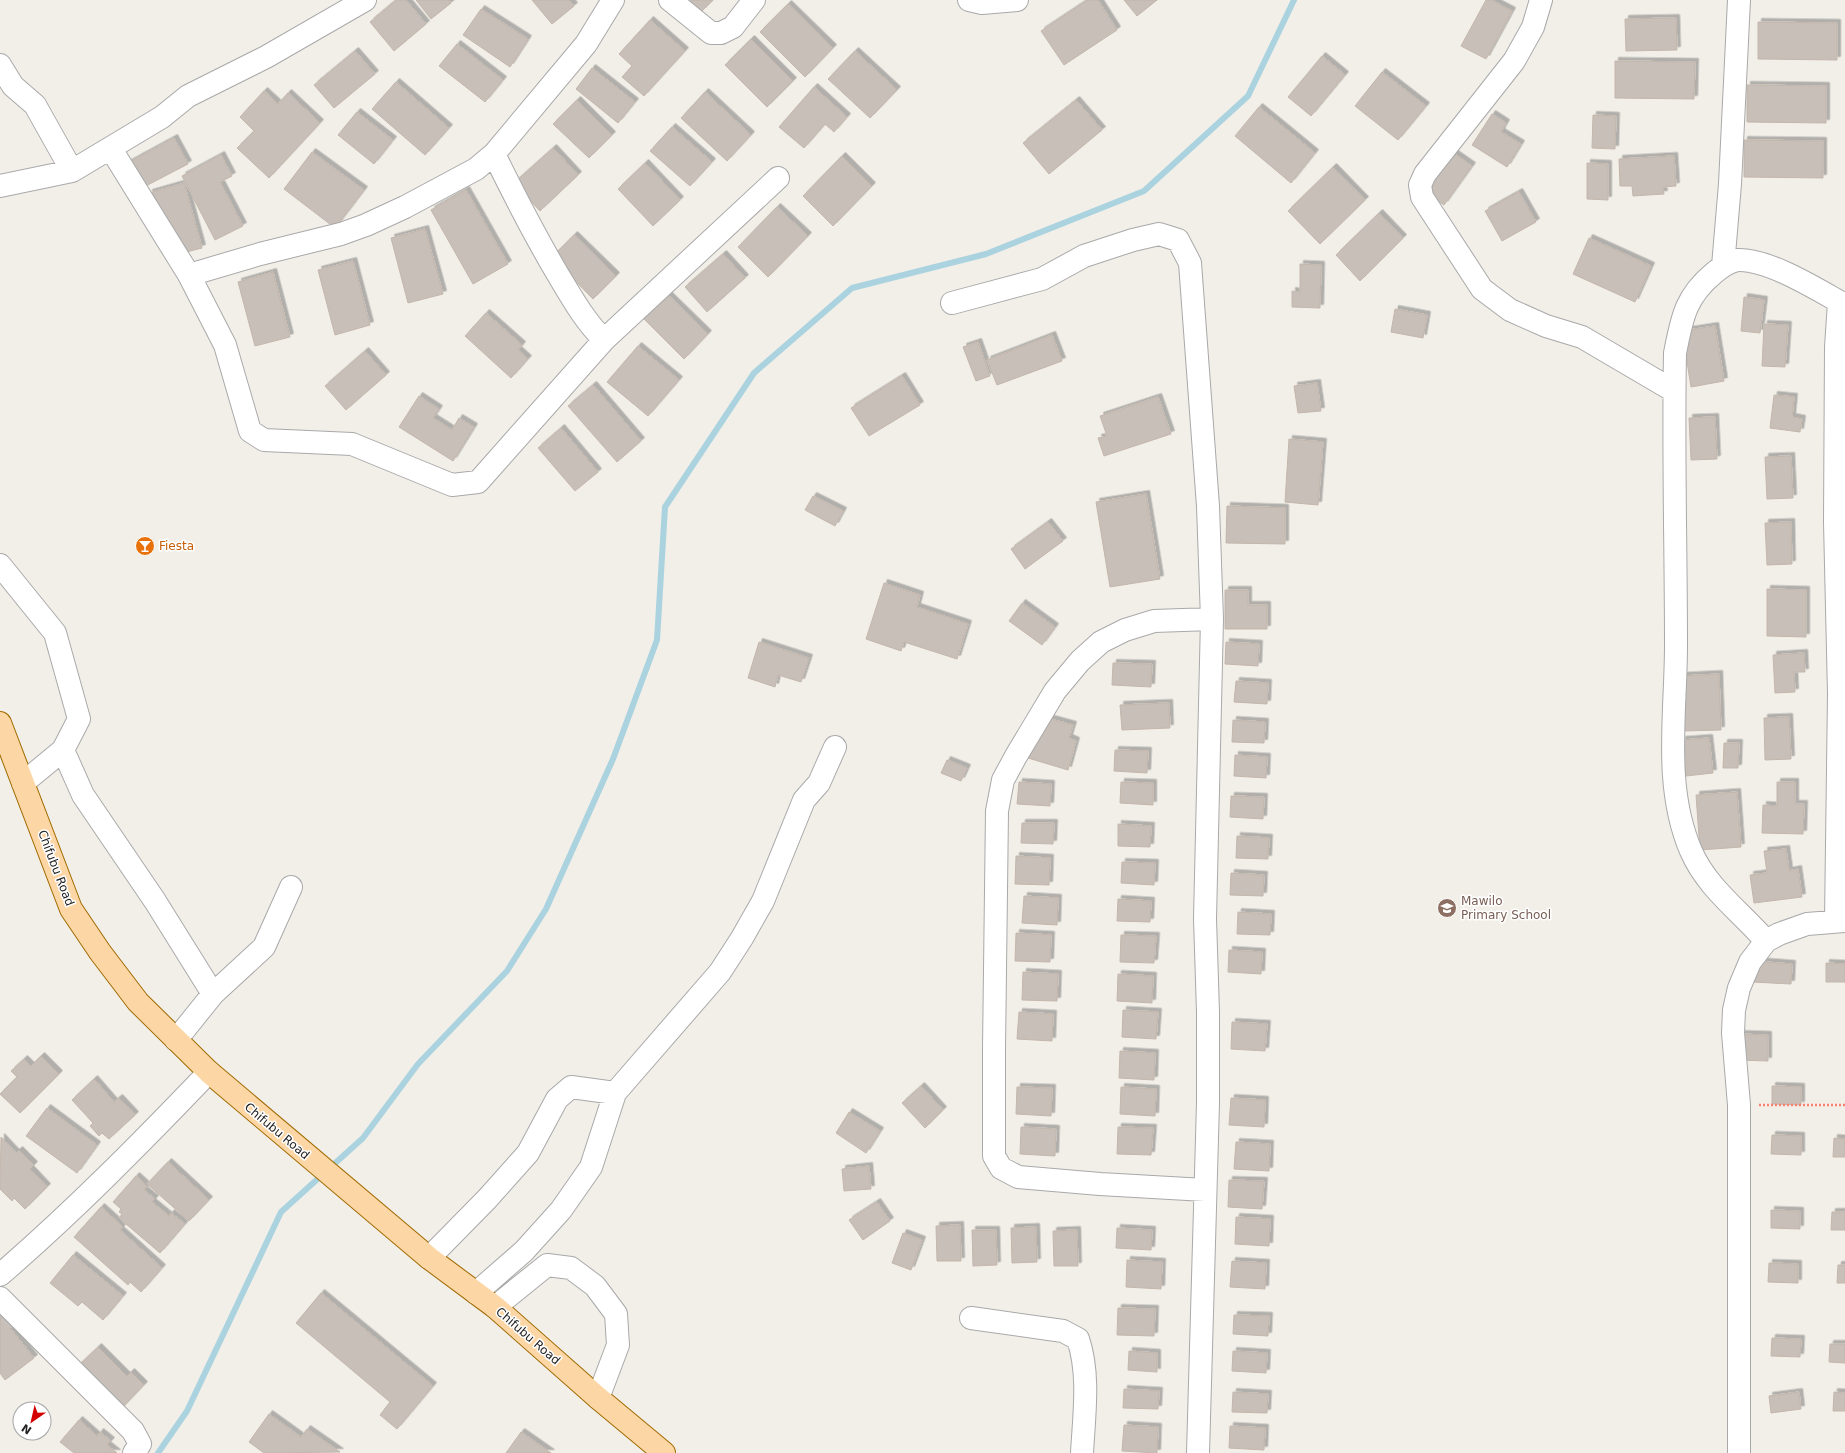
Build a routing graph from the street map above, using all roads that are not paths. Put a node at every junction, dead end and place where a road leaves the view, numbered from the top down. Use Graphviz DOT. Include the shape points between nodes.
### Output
graph roads {
  1 [pos="365,0"];
  2 [pos="613,0"];
  3 [pos="670,0"];
  4 [pos="754,0"];
  5 [pos="1018,0"];
  6 [pos="1541,0"];
  7 [pos="1739,0"];
  8 [pos="977,1"];
  9 [pos="0,65"];
  10 [pos="111,149"];
  11 [pos="494,154"];
  12 [pos="72,172"];
  13 [pos="778,178"];
  14 [pos="0,186"];
  15 [pos="1723,266"];
  16 [pos="189,275"];
  17 [pos="952,303"];
  18 [pos="1842,304"];
  19 [pos="604,340"];
  20 [pos="1674,391"];
  21 [pos="0,566"];
  22 [pos="1212,619"];
  23 [pos="0,722"];
  24 [pos="835,747"];
  25 [pos="63,750"];
  26 [pos="23,783"];
  27 [pos="291,887"];
  28 [pos="1840,921"];
  29 [pos="1766,941"];
  30 [pos="213,994"];
  31 [pos="176,1040"];
  32 [pos="209,1072"];
  33 [pos="615,1093"];
  34 [pos="1205,1190"];
  35 [pos="430,1258"];
  36 [pos="0,1275"];
  37 [pos="476,1293"];
  38 [pos="0,1298"];
  39 [pos="495,1307"];
  40 [pos="971,1318"];
  41 [pos="598,1398"];
  42 [pos="134,1453"];
  43 [pos="664,1453"];
  44 [pos="1082,1453"];
  45 [pos="1198,1453"];
  46 [pos="1739,1453"];
  1 -- 10 [label="street" via="266,57 188,96 162,117"];
  2 -- 11 [label="street" via="586,44"];
  3 -- 4 [label="street" via="711,33 720,33 733,27"];
  5 -- 8 [label="street"];
  6 -- 20 [label="street" via="1533,27 1514,61 1425,174 1420,185 1422,197 1482,289 1510,310 1546,326 1582,337"];
  7 -- 15 [label="street" via="1730,184"];
  9 -- 12 [label="street" via="13,86 35,105"];
  10 -- 12 [label="street"];
  10 -- 16 [label="street"];
  11 -- 16 [label="street" via="476,169 366,225"];
  11 -- 19 [label="street" via="528,224 589,325"];
  12 -- 14 [label="street"];
  13 -- 19 [label="street"];
  15 -- 18 [label="street" via="1738,260 1761,264 1790,274"];
  15 -- 20 [label="street" via="1703,282 1688,301 1675,353"];
  16 -- 19 [label="street" via="225,345 250,431 264,440 352,444 452,485 478,482"];
  17 -- 22 [label="street" via="1042,279 1084,256 1133,240 1159,234 1178,240 1190,263 1208,506"];
  18 -- 28 [label="street" via="1836,347 1835,522"];
  20 -- 29 [label="street" via="1675,790 1691,851 1701,872"];
  21 -- 25 [label="street" via="55,633 79,719"];
  22 -- 34 [label="street" via="1205,919 1208,1042"];
  22 -- 34 [label="street" via="1154,621 1125,630 1101,642 1080,661 1055,691 1003,780 998,811 994,1049 994,1156 1001,1168 1018,1177"];
  23 -- 26 [label="main road, Chifubu Road"];
  24 -- 33 [label="street" via="819,783 804,800 763,901 742,938 720,972"];
  25 -- 26 [label="street"];
  25 -- 30 [label="street" via="83,795 155,901"];
  26 -- 31 [label="main road, Chifubu Road" via="71,909 138,1002"];
  27 -- 30 [label="street" via="264,947"];
  28 -- 29 [label="street" via="1807,924"];
  29 -- 46 [label="street" via="1750,962 1738,988 1734,1010 1733,1033 1739,1105"];
  30 -- 31 [label="street"];
  31 -- 32 [label="main road, Chifubu Road"];
  32 -- 35 [label="main road, Chifubu Road"];
  32 -- 36 [label="street" via="112,1173"];
  33 -- 35 [label="street" via="571,1087 557,1099 528,1153"];
  33 -- 37 [label="street" via="591,1168 561,1210 524,1251"];
  34 -- 45 [label="street"];
  35 -- 37 [label="main road, Chifubu Road"];
  37 -- 39 [label="main road, Chifubu Road"];
  38 -- 42 [label="street" via="133,1431 140,1444"];
  39 -- 41 [label="main road, Chifubu Road"];
  39 -- 41 [label="street" via="547,1265 572,1268 595,1286 616,1314 618,1345"];
  40 -- 44 [label="street" via="1063,1331 1078,1339 1083,1354 1085,1387"];
  41 -- 43 [label="main road, Chifubu Road"];
}
